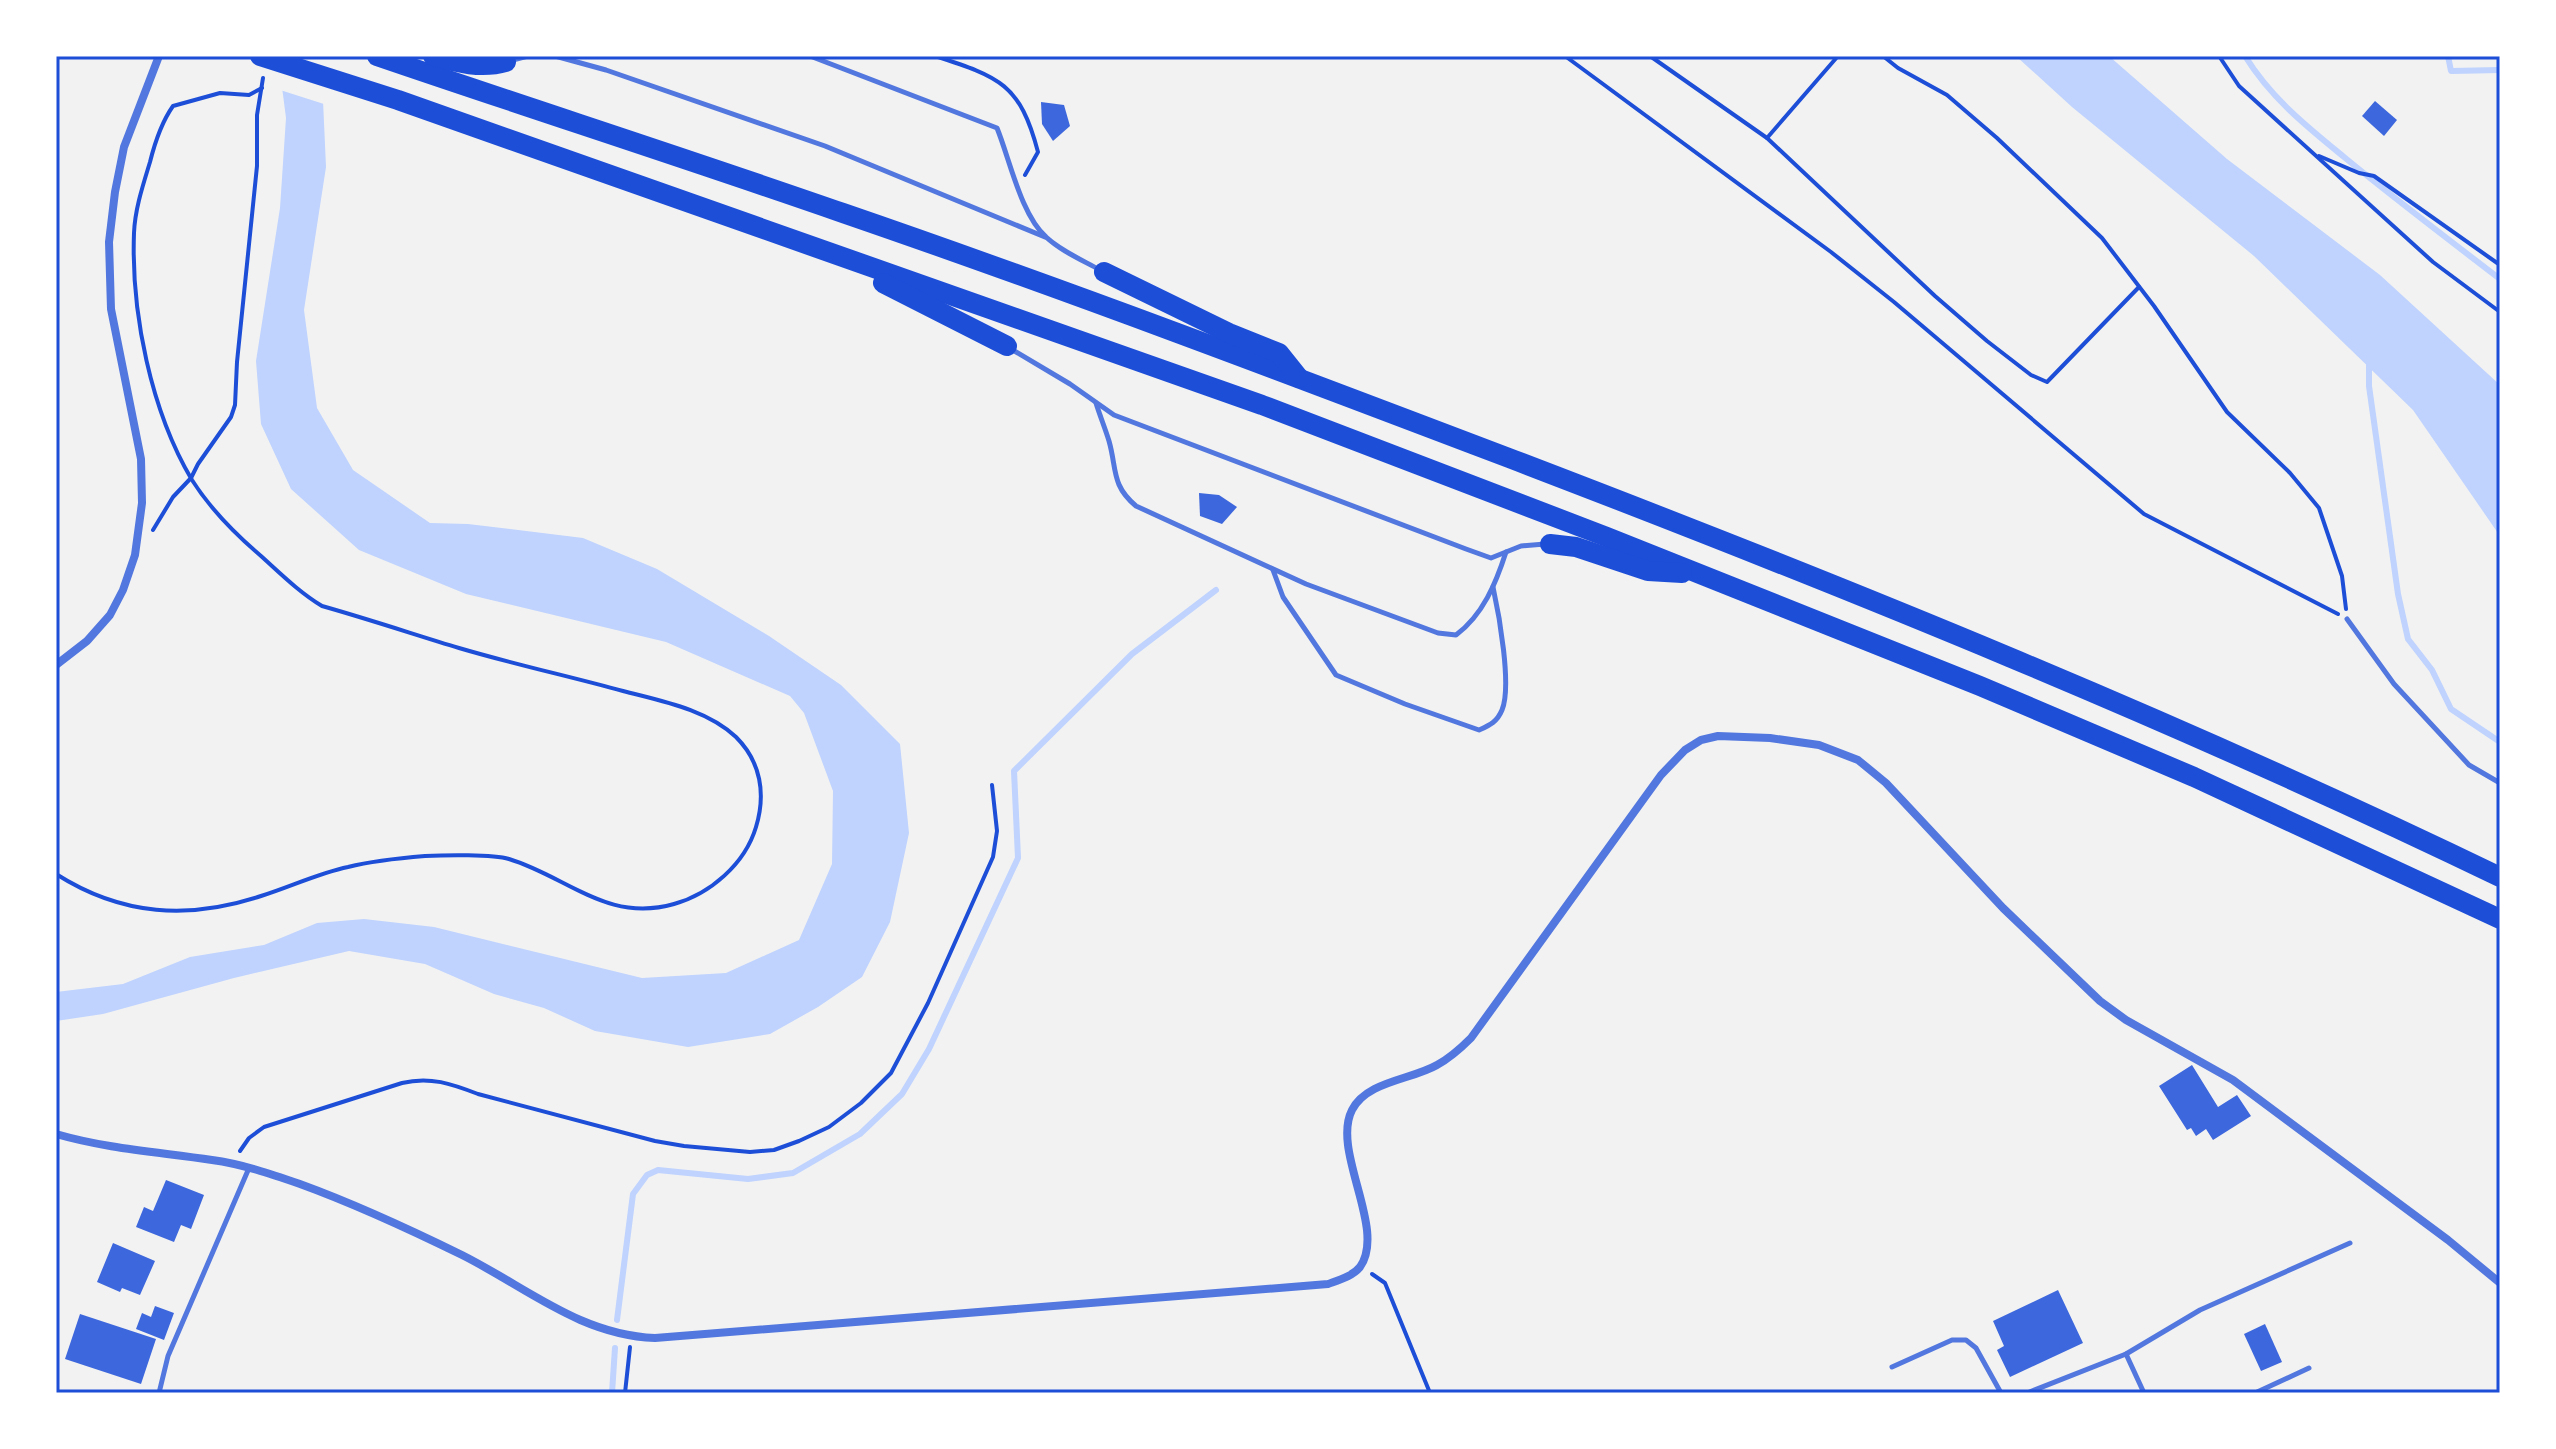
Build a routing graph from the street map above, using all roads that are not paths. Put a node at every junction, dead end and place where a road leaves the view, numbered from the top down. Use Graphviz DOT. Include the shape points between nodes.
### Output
graph roads {
  1 [pos="159,56"];
  2 [pos="377,56"];
  3 [pos="433,56"];
  4 [pos="528,56"];
  5 [pos="555,56"];
  6 [pos="810,56"];
  7 [pos="262,61"];
  8 [pos="506,62"];
  9 [pos="1045,237"];
  10 [pos="832,253"];
  11 [pos="1104,272"];
  12 [pos="1007,346"];
  13 [pos="1299,378"];
  14 [pos="1096,402"];
  15 [pos="1550,544"];
  16 [pos="1506,552"];
  17 [pos="1273,569"];
  18 [pos="1702,575"];
  19 [pos="1493,587"];
  20 [pos="2347,619"];
  21 [pos="56,665"];
  22 [pos="2500,783"];
  23 [pos="2500,877"];
  24 [pos="2500,919"];
  25 [pos="56,1134"];
  26 [pos="249,1167"];
  27 [pos="2350,1243"];
  28 [pos="2500,1283"];
  29 [pos="2126,1354"];
  30 [pos="1892,1367"];
  31 [pos="2309,1368"];
  32 [pos="159,1393"];
  33 [pos="2001,1393"];
  34 [pos="2027,1393"];
  35 [pos="2144,1393"];
  36 [pos="2255,1393"];
  1 -- 21 [label="street" via="124,147 109,242 111,309 141,459 135,555 110,615"];
  2 -- 13 [label="highway" via="845,213"];
  3 -- 8 [label="highway" via="469,65"];
  4 -- 8 [label="lane"];
  5 -- 9 [label="lane" via="825,146"];
  6 -- 9 [label="lane" via="997,128 1031,219"];
  7 -- 10 [label="highway" via="398,100"];
  9 -- 11 [label="lane"];
  10 -- 12 [label="highway"];
  10 -- 18 [label="highway" via="1262,405"];
  11 -- 13 [label="highway" via="1279,353"];
  12 -- 14 [label="lane"];
  13 -- 23 [label="highway" via="1891,608 2203,739"];
  14 -- 16 [label="lane" via="1170,438 1466,549 1491,558"];
  14 -- 17 [label="lane" via="1123,495 1136,506"];
  15 -- 16 [label="lane"];
  15 -- 18 [label="highway" via="1576,547 1648,571"];
  16 -- 19 [label="lane"];
  17 -- 19 [label="lane" via="1438,633 1456,635 1469,625"];
  17 -- 19 [label="lane" via="1283,597 1336,675 1479,730 1493,724 1503,708 1505,672"];
  18 -- 24 [label="highway" via="2194,777"];
  20 -- 22 [label="lane" via="2394,684 2469,765"];
  25 -- 26 [label="street" via="94,1145"];
  26 -- 28 [label="street" via="357,1206 463,1255 584,1324 631,1337 1328,1284 1361,1266 1367,1233 1347,1142 1350,1114 1360,1097 1435,1067 1471,1038 1661,775 1685,750 1718,736 1770,738 1819,745 1858,760 2100,1001 2233,1080"];
  26 -- 32 [label="lane" via="168,1356"];
  27 -- 29 [label="lane" via="2200,1310"];
  29 -- 34 [label="lane"];
  29 -- 35 [label="lane"];
  30 -- 33 [label="lane" via="1952,1340 1966,1340"];
  31 -- 36 [label="lane"];
}
